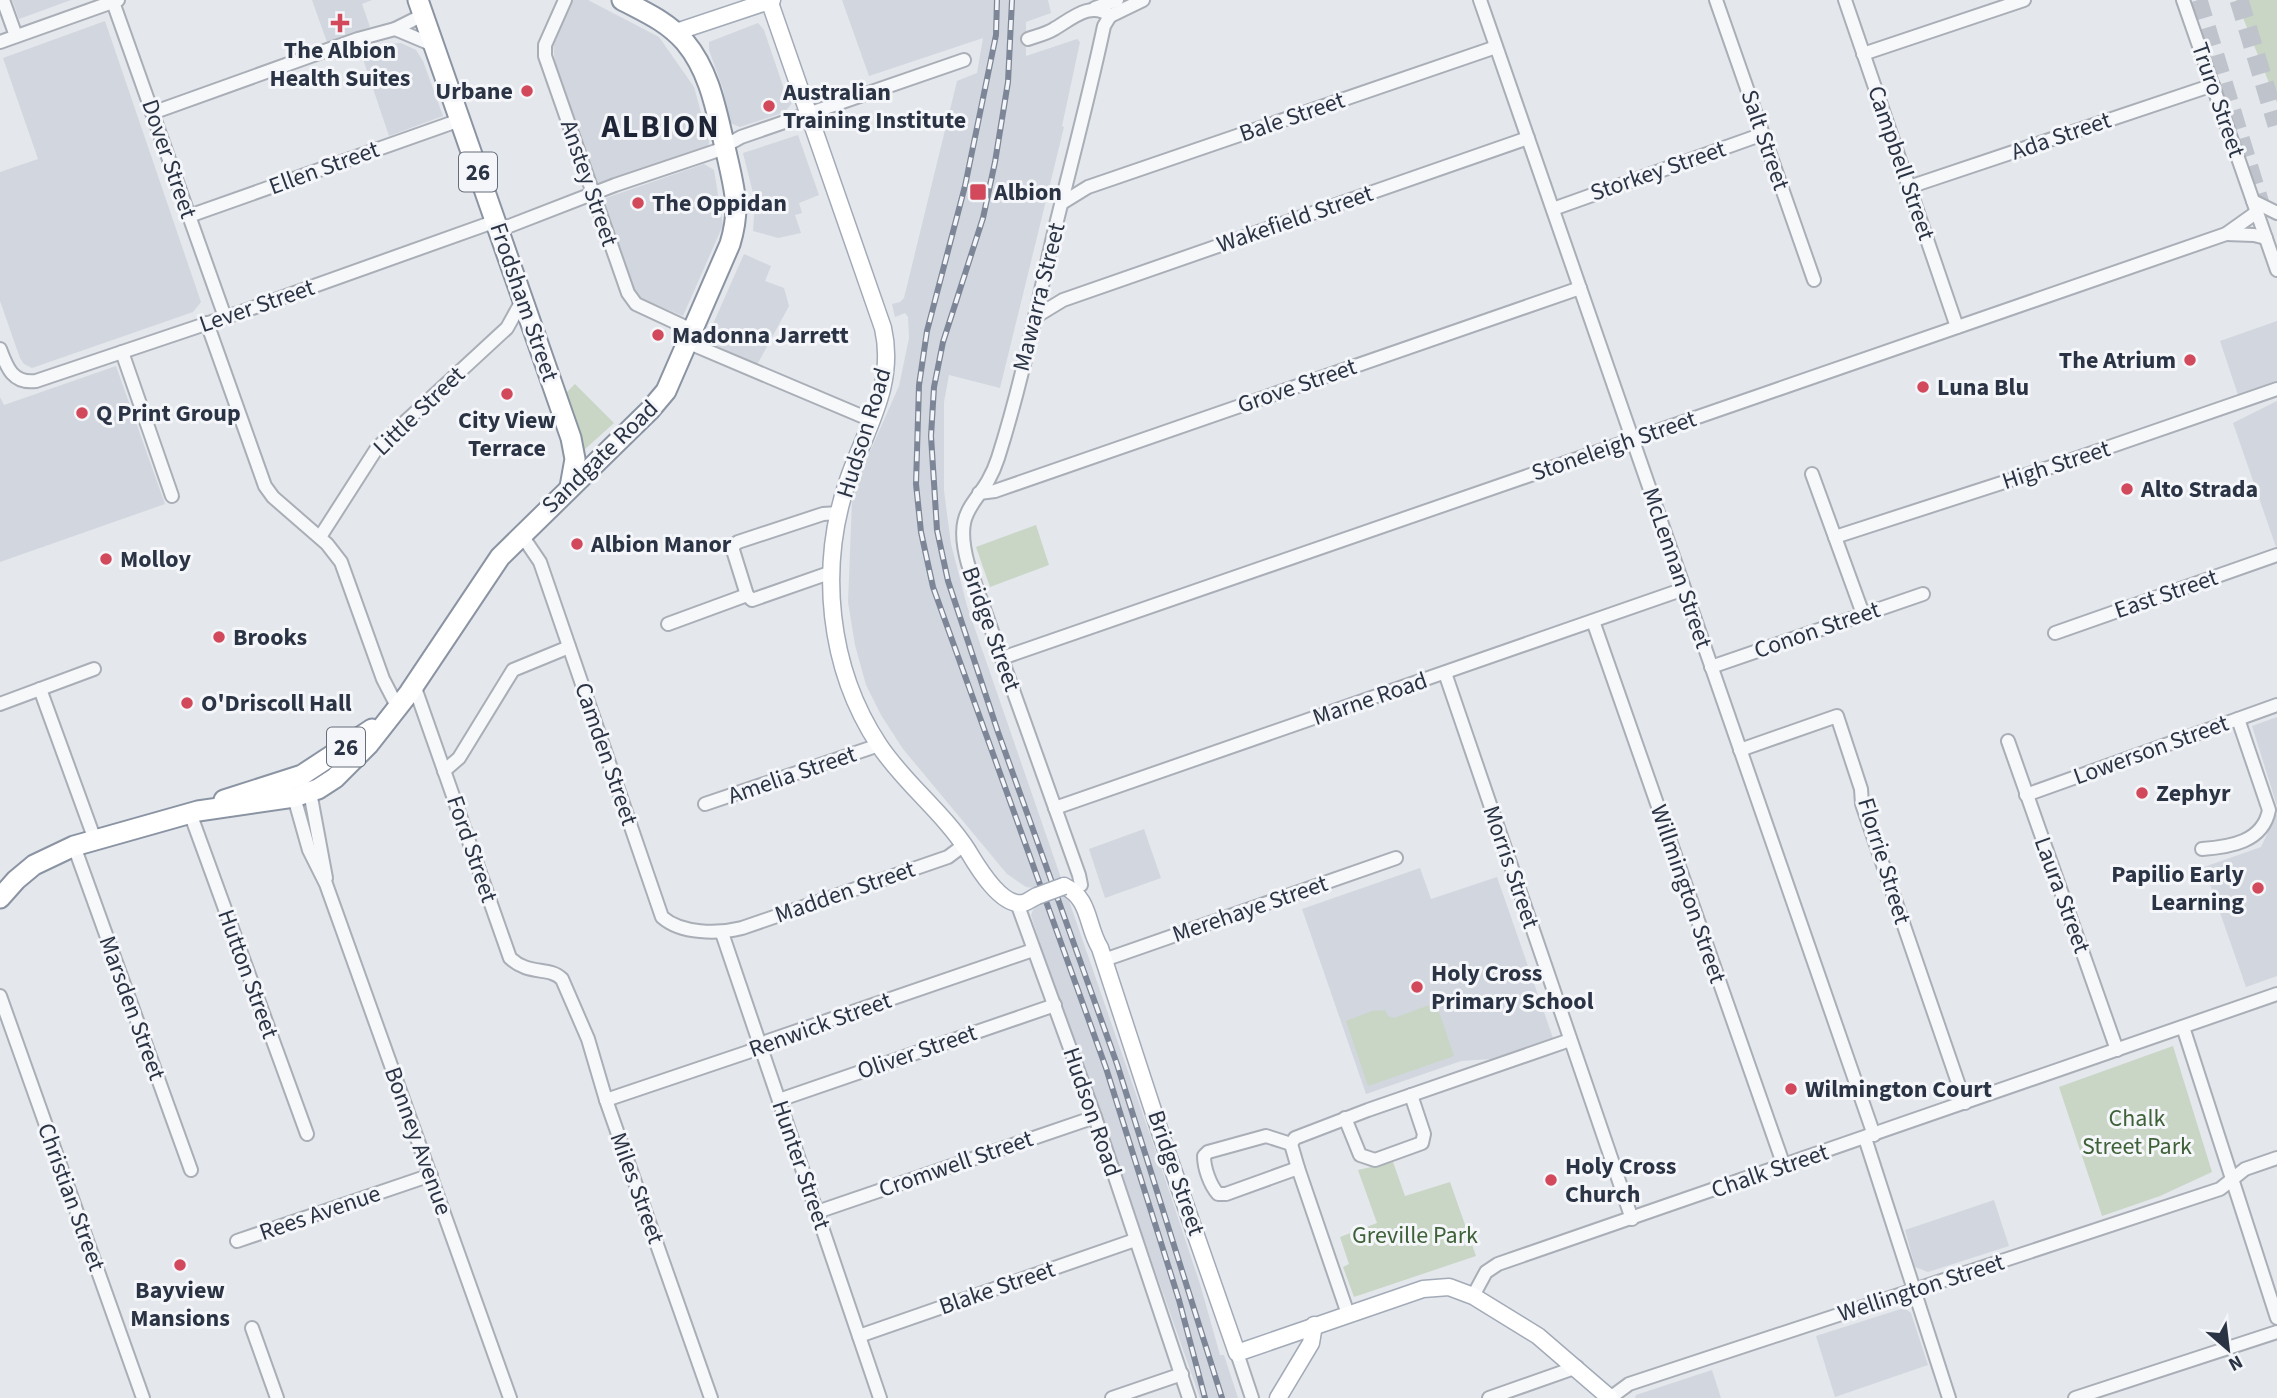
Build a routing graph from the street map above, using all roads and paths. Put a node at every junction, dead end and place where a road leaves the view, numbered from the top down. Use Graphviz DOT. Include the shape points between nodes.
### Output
graph roads {
  1 [pos="3,0"];
  2 [pos="565,0"];
  3 [pos="622,0"];
  4 [pos="770,0"];
  5 [pos="1117,0"];
  6 [pos="1143,0"];
  7 [pos="1480,0"];
  8 [pos="1716,0"];
  9 [pos="1844,0"];
  10 [pos="2024,0"];
  11 [pos="2183,0"];
  12 [pos="116,1"];
  13 [pos="420,7"];
  14 [pos="1095,8"];
  15 [pos="1110,16"];
  16 [pos="395,29"];
  17 [pos="676,32"];
  18 [pos="16,36"];
  19 [pos="1028,39"];
  20 [pos="0,42"];
  21 [pos="433,45"];
  22 [pos="1496,47"];
  23 [pos="1863,54"];
  24 [pos="964,60"];
  25 [pos="2213,85"];
  26 [pos="152,113"];
  27 [pos="809,114"];
  28 [pos="460,120"];
  29 [pos="1763,134"];
  30 [pos="1528,138"];
  31 [pos="724,145"];
  32 [pos="1068,180"];
  33 [pos="1088,187"];
  34 [pos="1909,187"];
  35 [pos="593,194"];
  36 [pos="1062,203"];
  37 [pos="2255,206"];
  38 [pos="1553,209"];
  39 [pos="2277,213"];
  40 [pos="189,216"];
  41 [pos="497,225"];
  42 [pos="2226,234"];
  43 [pos="2266,239"];
  44 [pos="2277,270"];
  45 [pos="1814,280"];
  46 [pos="1043,284"];
  47 [pos="1580,288"];
  48 [pos="523,299"];
  49 [pos="1063,300"];
  50 [pos="225,317"];
  51 [pos="1035,317"];
  52 [pos="206,323"];
  53 [pos="1957,327"];
  54 [pos="507,328"];
  55 [pos="534,331"];
  56 [pos="691,337"];
  57 [pos="0,349"];
  58 [pos="122,352"];
  59 [pos="2277,389"];
  60 [pos="871,420"];
  61 [pos="1632,439"];
  62 [pos="995,467"];
  63 [pos="1812,474"];
  64 [pos="1013,484"];
  65 [pos="570,487"];
  66 [pos="979,493"];
  67 [pos="172,496"];
  68 [pos="839,513"];
  69 [pos="522,534"];
  70 [pos="320,537"];
  71 [pos="1835,537"];
  72 [pos="2277,555"];
  73 [pos="832,572"];
  74 [pos="1684,589"];
  75 [pos="1923,594"];
  76 [pos="747,595"];
  77 [pos="1863,614"];
  78 [pos="1593,621"];
  79 [pos="668,624"];
  80 [pos="2054,633"];
  81 [pos="569,647"];
  82 [pos="1002,657"];
  83 [pos="1711,667"];
  84 [pos="94,669"];
  85 [pos="1445,673"];
  86 [pos="414,685"];
  87 [pos="40,689"];
  88 [pos="0,704"];
  89 [pos="2277,705"];
  90 [pos="395,711"];
  91 [pos="2238,719"];
  92 [pos="2008,741"];
  93 [pos="879,745"];
  94 [pos="1740,750"];
  95 [pos="444,771"];
  96 [pos="299,786"];
  97 [pos="2026,795"];
  98 [pos="705,804"];
  99 [pos="1055,808"];
  100 [pos="194,812"];
  101 [pos="95,840"];
  102 [pos="964,845"];
  103 [pos="74,846"];
  104 [pos="2202,849"];
  105 [pos="1396,858"];
  106 [pos="1072,886"];
  107 [pos="0,898"];
  108 [pos="1017,898"];
  109 [pos="722,933"];
  110 [pos="1033,950"];
  111 [pos="1102,954"];
  112 [pos="562,979"];
  113 [pos="2277,994"];
  114 [pos="0,996"];
  115 [pos="1055,1005"];
  116 [pos="2183,1027"];
  117 [pos="1570,1040"];
  118 [pos="761,1046"];
  119 [pos="2117,1050"];
  120 [pos="1411,1095"];
  121 [pos="606,1100"];
  122 [pos="779,1100"];
  123 [pos="1965,1103"];
  124 [pos="1095,1117"];
  125 [pos="1345,1118"];
  126 [pos="307,1134"];
  127 [pos="1869,1136"];
  128 [pos="1292,1144"];
  129 [pos="2277,1158"];
  130 [pos="1784,1166"];
  131 [pos="1298,1168"];
  132 [pos="191,1170"];
  133 [pos="431,1175"];
  134 [pos="2233,1180"];
  135 [pos="817,1212"];
  136 [pos="1632,1219"];
  137 [pos="1135,1240"];
  138 [pos="237,1241"];
  139 [pos="1913,1290"];
  140 [pos="1474,1296"];
  141 [pos="1348,1314"];
  142 [pos="2277,1318"];
  143 [pos="1314,1325"];
  144 [pos="252,1328"];
  145 [pos="2277,1332"];
  146 [pos="859,1336"];
  147 [pos="1237,1353"];
  148 [pos="1577,1367"];
  149 [pos="1182,1374"];
  150 [pos="143,1398"];
  151 [pos="277,1398"];
  152 [pos="510,1398"];
  153 [pos="711,1398"];
  154 [pos="880,1398"];
  155 [pos="1112,1398"];
  156 [pos="1189,1398"];
  157 [pos="1252,1398"];
  158 [pos="1278,1398"];
  159 [pos="1489,1398"];
  160 [pos="1610,1398"];
  161 [pos="1949,1398"];
  162 [pos="2075,1398"];
  1 -- 18 [label="street"];
  2 -- 35 [label="street, Anstey Street" via="545,45 545,56"];
  3 -- 17 [label="highway, Sandgate Road / 26"];
  4 -- 17 [label="main road"];
  4 -- 27 [label="main road, Hudson Road"];
  5 -- 14 [label="street"];
  6 -- 15 [label="street"];
  7 -- 22 [label="street, McLennan Street"];
  8 -- 29 [label="street, Salt Street"];
  9 -- 23 [label="street, Campbell Street"];
  10 -- 23 [label="street"];
  11 -- 25 [label="street, Truro Street"];
  12 -- 18 [label="street"];
  12 -- 26 [label="street, Dover Street"];
  13 -- 16 [label="street"];
  13 -- 21 [label="highway, Frodsham Street / 26"];
  14 -- 15 [label="street"];
  14 -- 19 [label="street"];
  15 -- 32 [label="street, Mawarra Street"];
  16 -- 21 [label="street"];
  16 -- 26 [label="street"];
  17 -- 31 [label="highway, Sandgate Road / 26" via="708,81"];
  18 -- 20 [label="street"];
  21 -- 28 [label="highway, Frodsham Street / 26"];
  22 -- 30 [label="street, McLennan Street"];
  22 -- 33 [label="street, Bale Street"];
  23 -- 34 [label="street, Campbell Street"];
  24 -- 27 [label="street, Lever Street"];
  25 -- 34 [label="street, Ada Street"];
  25 -- 37 [label="street, Truro Street"];
  26 -- 40 [label="street, Dover Street"];
  27 -- 31 [label="street, Lever Street"];
  27 -- 60 [label="main road, Hudson Road" via="885,339 887,370"];
  28 -- 40 [label="street, Ellen Street"];
  28 -- 41 [label="highway, Frodsham Street / 26"];
  29 -- 38 [label="street, Storkey Street"];
  29 -- 45 [label="street, Salt Street"];
  30 -- 38 [label="street, McLennan Street"];
  30 -- 49 [label="street, Wakefield Street"];
  31 -- 35 [label="street, Lever Street"];
  31 -- 56 [label="highway, Sandgate Road / 26" via="735,200 734,226"];
  32 -- 33 [label="street"];
  32 -- 36 [label="street, Mawarra Street"];
  33 -- 36 [label="street, Bale Street"];
  34 -- 53 [label="street, Campbell Street"];
  35 -- 41 [label="street, Lever Street"];
  35 -- 56 [label="street, Anstey Street" via="632,301"];
  36 -- 46 [label="street, Mawarra Street"];
  37 -- 39 [label="street"];
  37 -- 42 [label="street, Stoneleigh Street"];
  37 -- 43 [label="street, Truro Street"];
  38 -- 47 [label="street, McLennan Street"];
  40 -- 50 [label="street, Dover Street"];
  41 -- 48 [label="highway, Frodsham Street / 26"];
  41 -- 50 [label="street, Lever Street"];
  42 -- 43 [label="street, Stoneleigh Street"];
  42 -- 53 [label="street, Stoneleigh Street"];
  43 -- 44 [label="street, Truro Street"];
  46 -- 49 [label="street" via="1052,296"];
  46 -- 51 [label="street, Mawarra Street"];
  47 -- 61 [label="street, McLennan Street"];
  47 -- 64 [label="street, Grove Street"];
  48 -- 54 [label="street, Little Street"];
  48 -- 55 [label="highway, Frodsham Street / 26"];
  49 -- 51 [label="street, Wakefield Street"];
  50 -- 52 [label="street, Lever Street"];
  51 -- 62 [label="street, Mawarra Street"];
  52 -- 58 [label="street, Lever Street"];
  52 -- 70 [label="street" via="265,486"];
  53 -- 61 [label="street, Stoneleigh Street"];
  54 -- 55 [label="street" via="523,326"];
  54 -- 70 [label="street, Little Street" via="377,448"];
  55 -- 65 [label="highway, Frodsham Street / 26" via="573,445"];
  56 -- 60 [label="street, Anstey Street"];
  56 -- 65 [label="highway, Sandgate Road / 26" via="660,399"];
  57 -- 58 [label="street, Lever Street" via="8,369 26,381"];
  58 -- 67 [label="street"];
  59 -- 71 [label="street, High Street"];
  60 -- 68 [label="main road, Hudson Road"];
  61 -- 74 [label="street, McLennan Street"];
  61 -- 82 [label="street, Stoneleigh Street"];
  62 -- 64 [label="street"];
  62 -- 66 [label="street, Mawarra Street"];
  63 -- 71 [label="street"];
  64 -- 66 [label="street, Grove Street"];
  65 -- 69 [label="highway, Sandgate Road / 26"];
  66 -- 82 [label="street, Bridge Street" via="965,517 962,543"];
  68 -- 73 [label="main road, Hudson Road"];
  68 -- 76 [label="street" via="820,514 733,545"];
  69 -- 81 [label="street, Camden Street" via="540,562"];
  69 -- 86 [label="highway, Sandgate Road / 26" via="500,557"];
  70 -- 90 [label="street" via="341,562"];
  71 -- 77 [label="street"];
  72 -- 80 [label="street, East Street"];
  73 -- 76 [label="street" via="755,600"];
  73 -- 93 [label="main road, Hudson Road" via="834,627 842,664"];
  74 -- 78 [label="street, Marne Road"];
  74 -- 83 [label="street, McLennan Street"];
  75 -- 77 [label="street, Conon Street"];
  76 -- 79 [label="street"];
  77 -- 83 [label="street, Conon Street"];
  78 -- 85 [label="street, Marne Road"];
  78 -- 130 [label="street, Willmington Street"];
  81 -- 95 [label="street" via="513,670 461,754"];
  81 -- 109 [label="street, Camden Street" via="662,917 673,927"];
  82 -- 99 [label="street, Bridge Street"];
  83 -- 94 [label="street, McLennan Street"];
  84 -- 87 [label="street"];
  85 -- 99 [label="street, Marne Road"];
  85 -- 117 [label="street, Morris Street"];
  86 -- 90 [label="highway, Sandgate Road / 26"];
  86 -- 95 [label="street, Ford Street"];
  87 -- 88 [label="street"];
  87 -- 101 [label="street"];
  89 -- 91 [label="street, Lowerson Street"];
  90 -- 96 [label="highway, Sandgate Road / 26"];
  91 -- 97 [label="street, Lowerson Street"];
  91 -- 104 [label="street" via="2269,810 2267,824 2258,834 2221,848"];
  92 -- 97 [label="street, Laura Street"];
  93 -- 98 [label="street, Amelia Street"];
  93 -- 102 [label="main road, Hudson Road"];
  94 -- 123 [label="street, Florrie Street" via="1837,716 1862,804"];
  94 -- 127 [label="street, McLennan Street"];
  95 -- 112 [label="street, Ford Street" via="510,958 520,968 557,974"];
  96 -- 100 [label="highway, Sandgate Road / 26"];
  96 -- 133 [label="street, Bonney Avenue" via="326,884"];
  97 -- 119 [label="street, Laura Street"];
  99 -- 106 [label="street, Bridge Street" via="1079,875"];
  100 -- 101 [label="highway, Sandgate Road / 26"];
  100 -- 126 [label="street, Hutton Street"];
  101 -- 103 [label="highway, Sandgate Road / 26"];
  102 -- 108 [label="main road, Hudson Road" via="1000,894"];
  102 -- 109 [label="street, Madden Street" via="948,857"];
  103 -- 107 [label="highway, Sandgate Road / 26" via="34,865"];
  103 -- 132 [label="street, Marsden Street"];
  105 -- 111 [label="street, Merehaye Street"];
  106 -- 108 [label="main road, bridge" via="1027,902"];
  106 -- 111 [label="main road, Bridge Street"];
  108 -- 110 [label="street, Hudson Road"];
  109 -- 118 [label="street, Hunter Street"];
  110 -- 115 [label="street, Hudson Road"];
  110 -- 118 [label="street, Renwick Street"];
  111 -- 147 [label="main road, Bridge Street"];
  112 -- 121 [label="street, Miles Street" via="588,1039"];
  113 -- 116 [label="street, Chalk Street"];
  114 -- 150 [label="street, Christian Street"];
  115 -- 122 [label="street, Oliver Street"];
  115 -- 124 [label="street, Hudson Road"];
  116 -- 119 [label="street, Chalk Street"];
  116 -- 134 [label="street"];
  117 -- 120 [label="street"];
  117 -- 136 [label="street, Morris Street"];
  118 -- 121 [label="street, Renwick Street"];
  118 -- 122 [label="street, Hunter Street"];
  119 -- 123 [label="street, Chalk Street"];
  120 -- 125 [label="street"];
  120 -- 125 [label="street" via="1424,1134 1422,1143 1375,1160 1360,1155"];
  121 -- 153 [label="street, Miles Street"];
  122 -- 135 [label="street, Hunter Street"];
  123 -- 127 [label="street, Chalk Street"];
  124 -- 135 [label="street, Cromwell Street"];
  124 -- 137 [label="street, Hudson Road"];
  125 -- 128 [label="street" via="1302,1134"];
  127 -- 130 [label="street, Chalk Street"];
  127 -- 139 [label="street, McLennan Street"];
  128 -- 131 [label="street"];
  128 -- 131 [label="street" via="1266,1136 1208,1152 1203,1162 1218,1194"];
  129 -- 134 [label="street, Wellington Street" via="2249,1167"];
  130 -- 136 [label="street, Chalk Street"];
  131 -- 141 [label="street"];
  133 -- 138 [label="street, Rees Avenue"];
  133 -- 152 [label="street, Bonney Avenue"];
  134 -- 139 [label="street, Wellington Street" via="2220,1189 2131,1220"];
  134 -- 142 [label="street"];
  135 -- 146 [label="street, Hunter Street"];
  136 -- 140 [label="street, Chalk Street" via="1493,1266"];
  137 -- 146 [label="street, Blake Street"];
  137 -- 149 [label="street, Hudson Road"];
  139 -- 160 [label="street, Wellington Street" via="1629,1384"];
  139 -- 161 [label="street, McLennan Street"];
  140 -- 141 [label="main road" via="1449,1287 1428,1287"];
  140 -- 148 [label="main road"];
  141 -- 143 [label="main road"];
  143 -- 147 [label="main road"];
  143 -- 158 [label="main road" via="1311,1343"];
  144 -- 151 [label="street"];
  145 -- 162 [label="street"];
  146 -- 154 [label="street, Hunter Street"];
  147 -- 157 [label="street, Bridge Street"];
  148 -- 159 [label="street"];
  148 -- 160 [label="main road"];
  149 -- 155 [label="street"];
  149 -- 156 [label="street, Hudson Road"];
}
